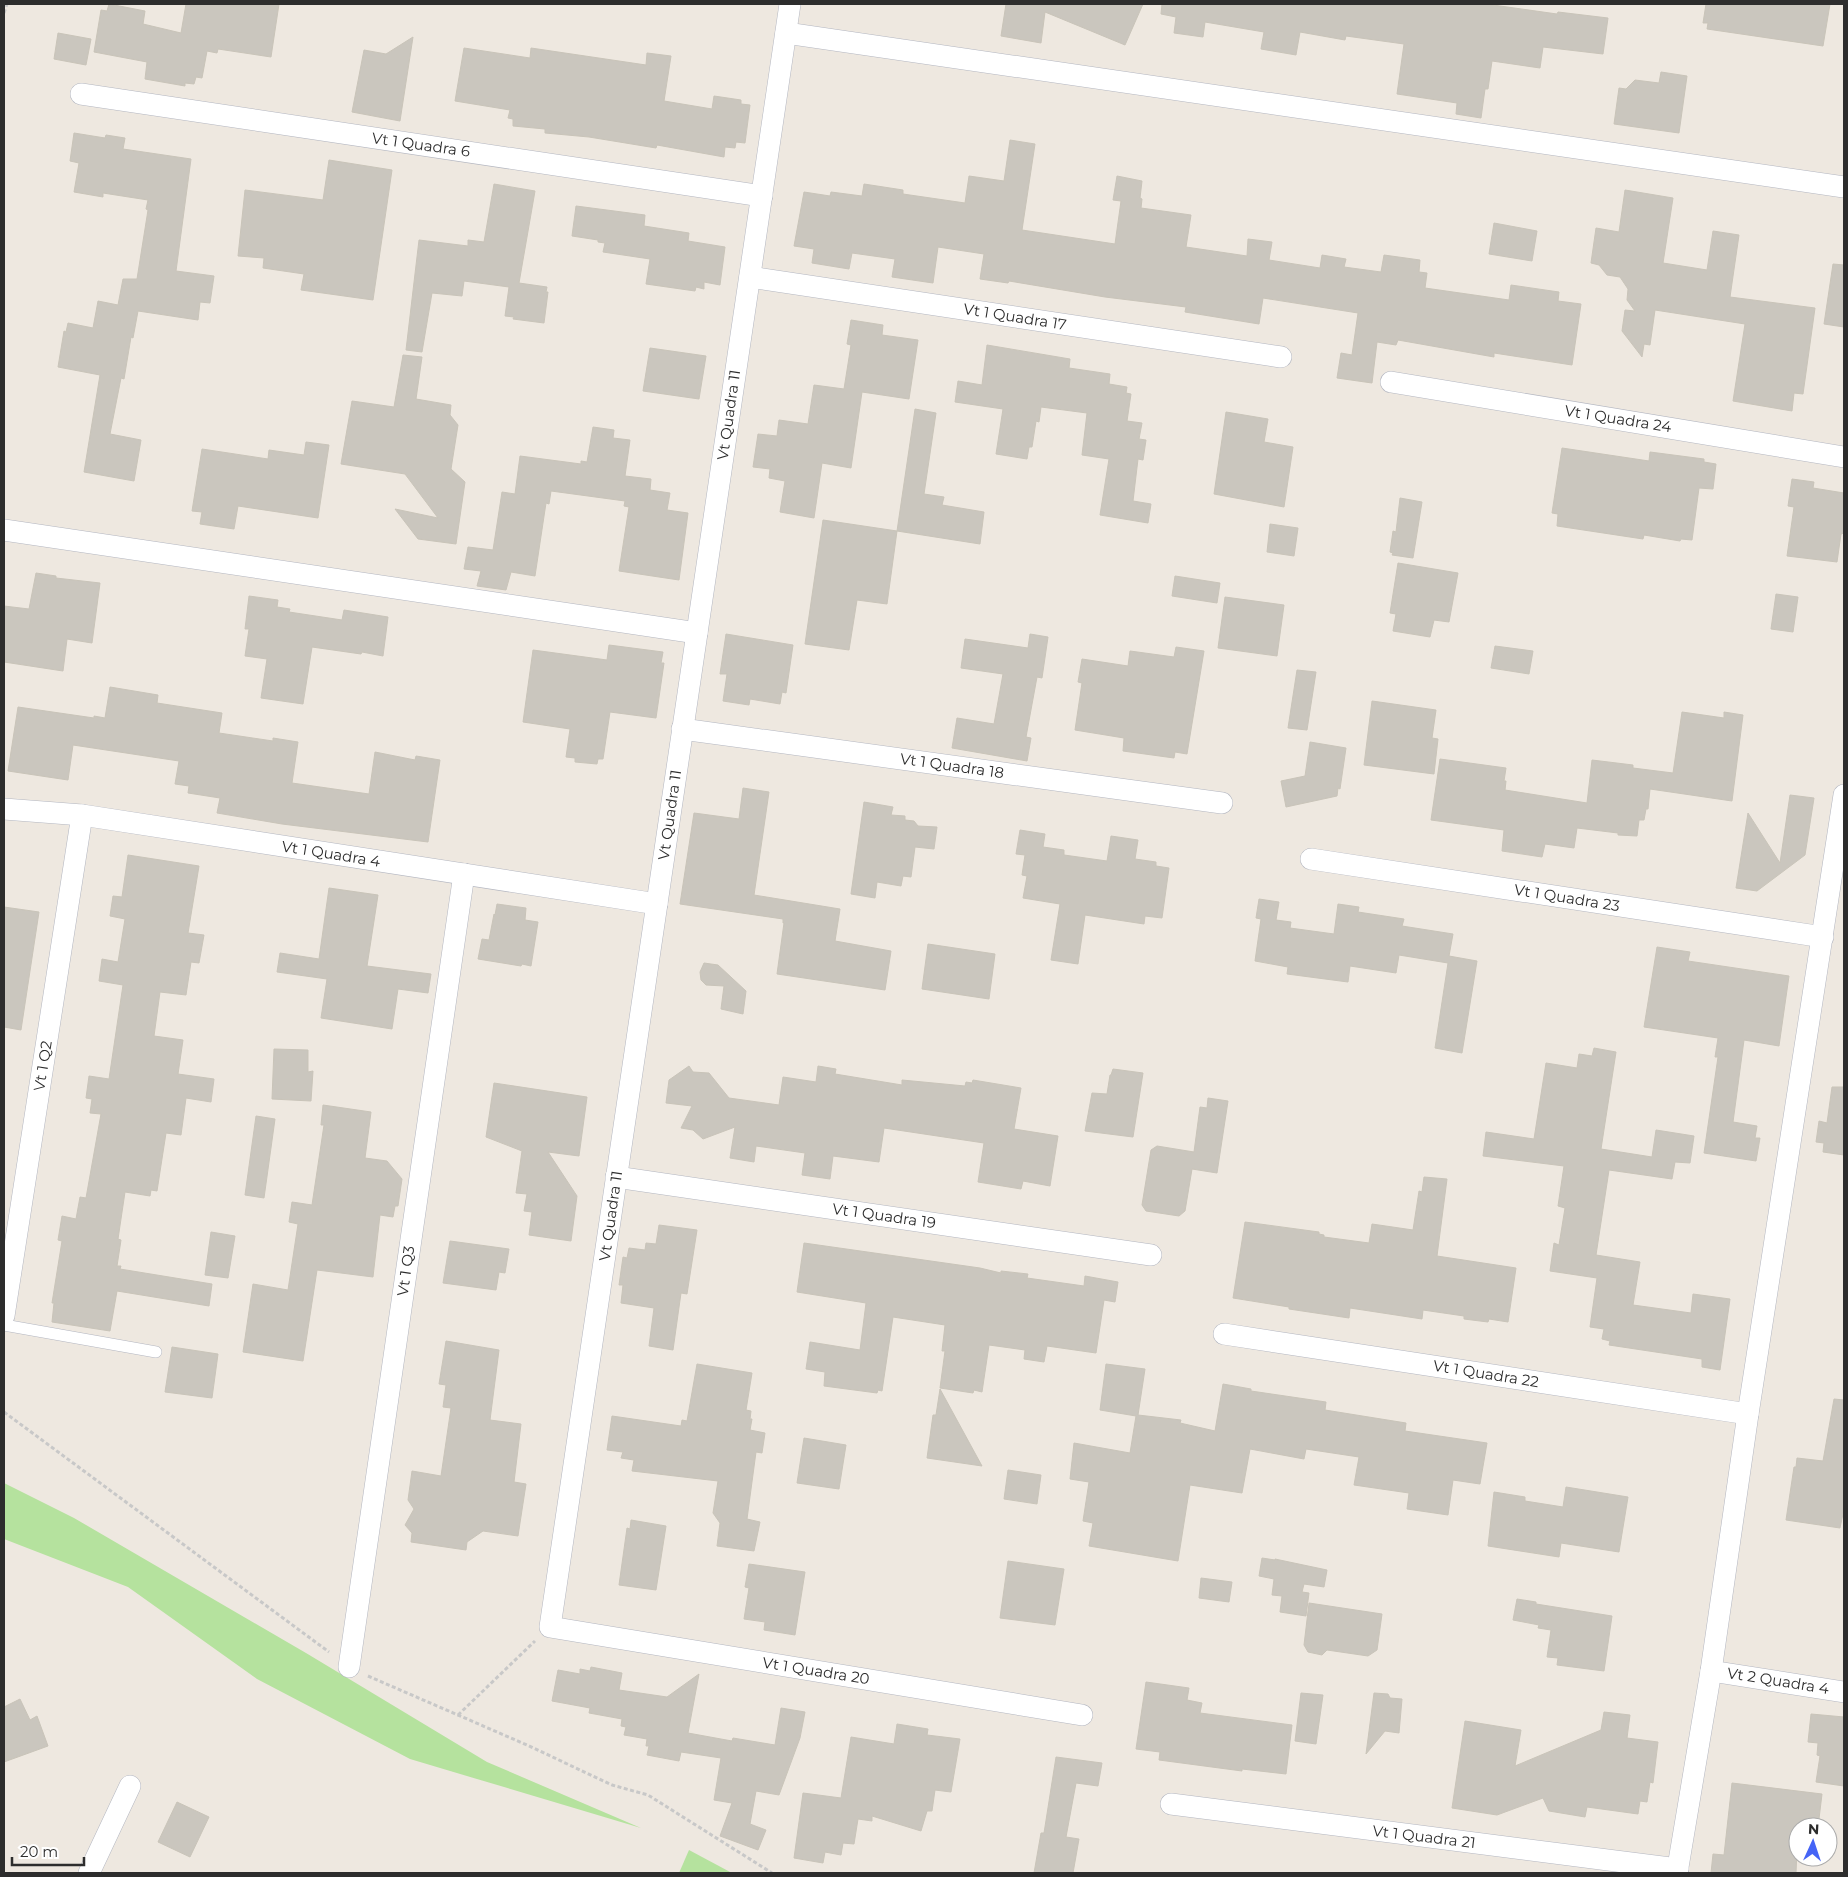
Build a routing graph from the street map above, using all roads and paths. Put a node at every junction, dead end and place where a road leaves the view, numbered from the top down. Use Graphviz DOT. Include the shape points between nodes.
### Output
graph roads {
  1 [pos="7,4"];
  2 [pos="790,4"];
  3 [pos="4,13"];
  4 [pos="786,33"];
  5 [pos="80,94"];
  6 [pos="1844,187"];
  7 [pos="762,196"];
  8 [pos="750,277"];
  9 [pos="1281,357"];
  10 [pos="1392,382"];
  11 [pos="1844,457"];
  12 [pos="4,530"];
  13 [pos="697,633"];
  14 [pos="682,729"];
  15 [pos="1844,795"];
  16 [pos="1222,803"];
  17 [pos="4,809"];
  18 [pos="82,816"];
  19 [pos="1311,860"];
  20 [pos="464,874"];
  21 [pos="657,904"];
  22 [pos="1823,937"];
  23 [pos="616,1178"];
  24 [pos="1151,1255"];
  25 [pos="4,1316"];
  26 [pos="4,1325"];
  27 [pos="1224,1334"];
  28 [pos="156,1352"];
  29 [pos="4,1412"];
  30 [pos="1748,1414"];
  31 [pos="550,1627"];
  32 [pos="349,1667"];
  33 [pos="1711,1671"];
  34 [pos="1844,1692"];
  35 [pos="458,1715"];
  36 [pos="1082,1715"];
  37 [pos="130,1786"];
  38 [pos="1171,1804"];
  39 [pos="1678,1871"];
  40 [pos="89,1873"];
  41 [pos="772,1873"];
  1 -- 3 [label="path"];
  2 -- 4 [label="street, Vt Quadra 11"];
  4 -- 6 [label="street"];
  4 -- 7 [label="street, Vt Quadra 11"];
  5 -- 7 [label="street, Vt 1 Quadra 6"];
  7 -- 8 [label="street, Vt Quadra 11"];
  8 -- 9 [label="street, Vt 1 Quadra 17"];
  8 -- 13 [label="street, Vt Quadra 11"];
  10 -- 11 [label="street, Vt 1 Quadra 24"];
  12 -- 13 [label="street"];
  13 -- 14 [label="street, Vt Quadra 11"];
  14 -- 16 [label="street, Vt 1 Quadra 18"];
  14 -- 21 [label="street, Vt Quadra 11"];
  15 -- 22 [label="street"];
  17 -- 18 [label="street, Vt 1 Quadra 4"];
  18 -- 20 [label="street, Vt 1 Quadra 4"];
  18 -- 25 [label="street, Vt 1 Q2"];
  19 -- 22 [label="street, Vt 1 Quadra 23"];
  20 -- 21 [label="street, Vt 1 Quadra 4"];
  20 -- 32 [label="street, Vt 1 Q3"];
  21 -- 23 [label="street, Vt Quadra 11"];
  22 -- 30 [label="street"];
  23 -- 24 [label="street, Vt 1 Quadra 19"];
  23 -- 31 [label="street, Vt Quadra 11"];
  26 -- 28 [label="lane"];
  27 -- 30 [label="street, Vt 1 Quadra 22"];
  29 -- 32 [label="path"];
  30 -- 33 [label="street"];
  31 -- 35 [label="path"];
  31 -- 36 [label="street, Vt 1 Quadra 20"];
  32 -- 35 [label="path"];
  33 -- 34 [label="street, Vt 2 Quadra 4"];
  33 -- 39 [label="street"];
  35 -- 41 [label="path" via="612,1785 648,1795"];
  37 -- 40 [label="street"];
  38 -- 39 [label="street, Vt 1 Quadra 21"];
}
